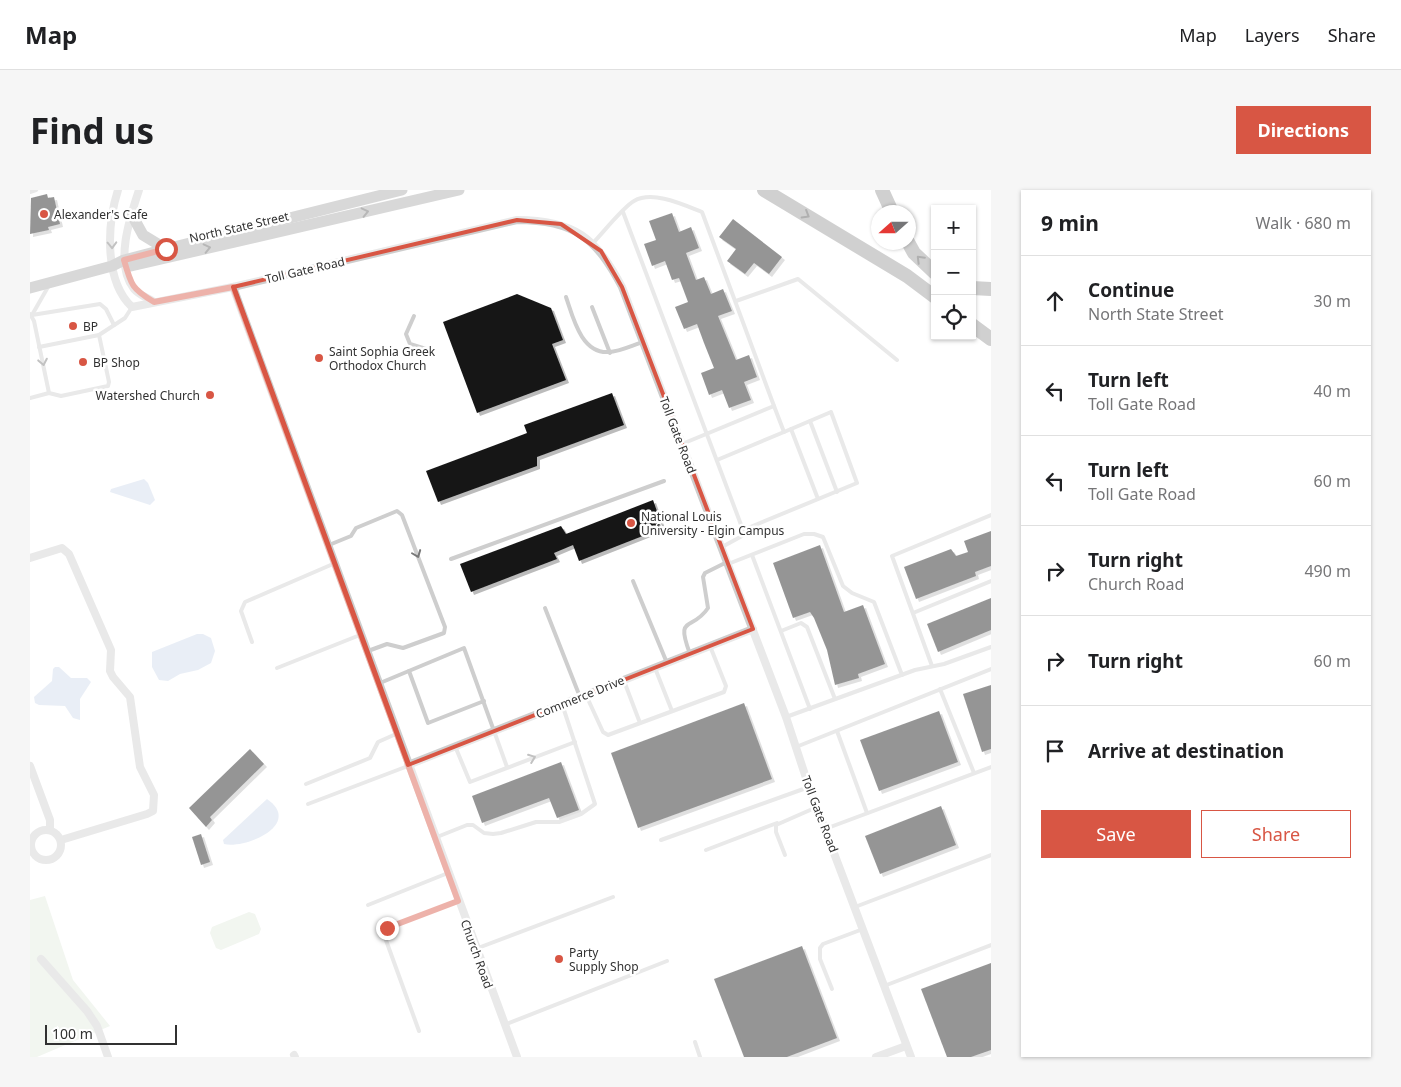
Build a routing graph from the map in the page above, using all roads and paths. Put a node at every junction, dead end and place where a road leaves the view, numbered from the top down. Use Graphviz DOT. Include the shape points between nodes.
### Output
graph roads {
  1 [pos="36,190"];
  2 [pos="118,190"];
  3 [pos="139,190"];
  4 [pos="402,190"];
  5 [pos="459,190"];
  6 [pos="764,190"];
  7 [pos="882,190"];
  8 [pos="30,192"];
  9 [pos="889,205"];
  10 [pos="623,212"];
  11 [pos="132,215"];
  12 [pos="592,244"];
  13 [pos="166,249"];
  14 [pos="912,250"];
  15 [pos="125,264"];
  16 [pos="112,266"];
  17 [pos="931,269"];
  18 [pos="51,282"];
  19 [pos="233,287"];
  20 [pos="30,288"];
  21 [pos="976,288"];
  22 [pos="991,289"];
  23 [pos="932,295"];
  24 [pos="566,297"];
  25 [pos="736,301"];
  26 [pos="154,302"];
  27 [pos="132,307"];
  28 [pos="592,307"];
  29 [pos="31,314"];
  30 [pos="414,316"];
  31 [pos="114,325"];
  32 [pos="976,328"];
  33 [pos="99,335"];
  34 [pos="37,336"];
  35 [pos="30,338"];
  36 [pos="991,339"];
  37 [pos="643,342"];
  38 [pos="40,347"];
  39 [pos="426,349"];
  40 [pos="610,352"];
  41 [pos="896,360"];
  42 [pos="48,393"];
  43 [pos="30,398"];
  44 [pos="774,406"];
  45 [pos="810,421"];
  46 [pos="791,429"];
  47 [pos="784,432"];
  48 [pos="707,434"];
  49 [pos="682,444"];
  50 [pos="717,460"];
  51 [pos="664,481"];
  52 [pos="837,492"];
  53 [pos="818,499"];
  54 [pos="991,515"];
  55 [pos="744,530"];
  56 [pos="327,546"];
  57 [pos="722,547"];
  58 [pos="752,555"];
  59 [pos="30,558"];
  60 [pos="451,559"];
  61 [pos="728,563"];
  62 [pos="333,564"];
  63 [pos="633,580"];
  64 [pos="991,581"];
  65 [pos="545,608"];
  66 [pos="913,613"];
  67 [pos="753,629"];
  68 [pos="781,631"];
  69 [pos="360,636"];
  70 [pos="252,642"];
  71 [pos="710,646"];
  72 [pos="991,646"];
  73 [pos="366,651"];
  74 [pos="690,654"];
  75 [pos="667,663"];
  76 [pos="932,666"];
  77 [pos="277,668"];
  78 [pos="655,668"];
  79 [pos="991,669"];
  80 [pos="408,671"];
  81 [pos="902,675"];
  82 [pos="624,680"];
  83 [pos="378,683"];
  84 [pos="940,689"];
  85 [pos="583,696"];
  86 [pos="835,699"];
  87 [pos="484,701"];
  88 [pos="562,704"];
  89 [pos="810,708"];
  90 [pos="672,711"];
  91 [pos="786,717"];
  92 [pos="640,723"];
  93 [pos="495,731"];
  94 [pos="837,731"];
  95 [pos="396,734"];
  96 [pos="575,742"];
  97 [pos="455,746"];
  98 [pos="795,747"];
  99 [pos="408,765"];
  100 [pos="30,766"];
  101 [pos="507,767"];
  102 [pos="991,767"];
  103 [pos="974,773"];
  104 [pos="306,784"];
  105 [pos="809,786"];
  106 [pos="308,804"];
  107 [pos="816,807"];
  108 [pos="867,813"];
  109 [pos="777,823"];
  110 [pos="826,829"];
  111 [pos="50,830"];
  112 [pos="435,838"];
  113 [pos="61,840"];
  114 [pos="661,840"];
  115 [pos="706,850"];
  116 [pos="785,855"];
  117 [pos="991,855"];
  118 [pos="448,873"];
  119 [pos="613,897"];
  120 [pos="458,901"];
  121 [pos="368,905"];
  122 [pos="855,907"];
  123 [pos="863,929"];
  124 [pos="991,945"];
  125 [pos="476,949"];
  126 [pos="42,959"];
  127 [pos="667,961"];
  128 [pos="884,986"];
  129 [pos="832,989"];
  130 [pos="504,1025"];
  131 [pos="419,1031"];
  132 [pos="694,1042"];
  133 [pos="906,1046"];
  134 [pos="108,1057"];
  135 [pos="517,1057"];
  136 [pos="700,1057"];
  137 [pos="876,1057"];
  138 [pos="910,1057"];
  1 -- 8 [label="lane"];
  2 -- 16 [label="street, one-way" via="111,229"];
  3 -- 11 [label="street"];
  4 -- 13 [label="main road, North State Street"];
  15 -- 5 [label="main road, North State Street, one-way"];
  6 -- 23 [label="highway, one-way" via="907,276"];
  7 -- 9 [label="highway"];
  10 -- 12 [label="lane"];
  10 -- 25 [label="lane" via="633,201 649,197 702,212"];
  10 -- 48 [label="lane"];
  11 -- 13 [label="main road" via="143,235"];
  11 -- 15 [label="street"];
  12 -- 19 [label="street, Toll Gate Road" via="561,224 517,220"];
  12 -- 37 [label="street, Toll Gate Road" via="601,251 622,287"];
  13 -- 15 [label="main road, North State Street"];
  17 -- 14 [label="highway, one-way"];
  15 -- 16 [label="main road, North State Street"];
  15 -- 26 [label="street" via="136,291"];
  16 -- 18 [label="main road, North State Street"];
  16 -- 27 [label="street" via="122,298"];
  18 -- 20 [label="main road, North State Street"];
  18 -- 29 [label="lane"];
  19 -- 26 [label="street, Toll Gate Road"];
  19 -- 56 [label="street, Church Road"];
  21 -- 22 [label="highway"];
  24 -- 40 [label="lane" via="582,338 598,351"];
  25 -- 41 [label="lane" via="798,279"];
  25 -- 44 [label="lane"];
  26 -- 27 [label="street, Toll Gate Road"];
  27 -- 31 [label="lane"];
  28 -- 40 [label="lane"];
  29 -- 31 [label="lane" via="100,304 106,308"];
  29 -- 34 [label="lane"];
  30 -- 39 [label="lane" via="406,334 410,344"];
  31 -- 33 [label="lane"];
  32 -- 36 [label="highway"];
  33 -- 38 [label="lane"];
  33 -- 42 [label="lane" via="108,386 61,396"];
  34 -- 35 [label="lane"];
  34 -- 38 [label="lane"];
  37 -- 40 [label="lane"];
  37 -- 49 [label="street, Toll Gate Road"];
  38 -- 42 [label="lane, one-way"];
  42 -- 43 [label="lane"];
  44 -- 47 [label="lane"];
  44 -- 48 [label="lane"];
  45 -- 46 [label="lane"];
  45 -- 52 [label="lane"];
  45 -- 52 [label="lane" via="831,412 858,483"];
  46 -- 47 [label="lane"];
  46 -- 53 [label="lane"];
  47 -- 50 [label="lane"];
  48 -- 49 [label="lane"];
  48 -- 50 [label="lane"];
  49 -- 57 [label="street, Toll Gate Road"];
  50 -- 55 [label="lane"];
  51 -- 60 [label="lane"];
  52 -- 53 [label="lane"];
  53 -- 55 [label="lane"];
  54 -- 66 [label="lane" via="892,556"];
  55 -- 57 [label="lane" via="742,536"];
  56 -- 62 [label="street, Church Road"];
  56 -- 73 [label="lane, one-way" via="351,536 356,528 397,511 402,515 445,627 444,633 403,648 387,644"];
  57 -- 61 [label="street, Toll Gate Road"];
  58 -- 61 [label="lane"];
  58 -- 68 [label="lane"];
  58 -- 81 [label="lane" via="804,534 823,537 843,586 874,602"];
  59 -- 113 [label="street" via="62,548 69,554 111,650 110,671 130,697 140,767 154,795 153,811 147,814"];
  61 -- 67 [label="street, Toll Gate Road"];
  61 -- 74 [label="lane" via="705,573 708,608 703,615 687,623 684,629 683,636"];
  62 -- 69 [label="street, Church Road"];
  62 -- 70 [label="lane" via="245,602 241,611"];
  63 -- 75 [label="lane"];
  64 -- 66 [label="lane"];
  65 -- 85 [label="lane"];
  66 -- 76 [label="lane"];
  67 -- 71 [label="street, Commerce Drive"];
  67 -- 91 [label="street, Toll Gate Road"];
  68 -- 86 [label="lane" via="801,623 807,627"];
  68 -- 89 [label="lane"];
  69 -- 73 [label="street, Church Road"];
  69 -- 77 [label="lane"];
  71 -- 74 [label="street, Commerce Drive"];
  71 -- 90 [label="lane" via="726,686 724,692"];
  72 -- 76 [label="lane"];
  73 -- 83 [label="street, Church Road"];
  74 -- 75 [label="street, Commerce Drive"];
  75 -- 78 [label="street, Commerce Drive"];
  76 -- 81 [label="lane"];
  78 -- 82 [label="street, Commerce Drive"];
  78 -- 90 [label="lane"];
  79 -- 84 [label="lane"];
  80 -- 83 [label="lane"];
  80 -- 87 [label="lane" via="428,723"];
  80 -- 87 [label="lane" via="464,648"];
  81 -- 86 [label="lane"];
  82 -- 85 [label="street, Commerce Drive"];
  82 -- 92 [label="lane"];
  83 -- 95 [label="street, Church Road"];
  84 -- 94 [label="lane"];
  84 -- 103 [label="lane"];
  85 -- 88 [label="street, Commerce Drive"];
  85 -- 92 [label="lane" via="603,732 608,735"];
  86 -- 89 [label="lane"];
  87 -- 93 [label="lane"];
  88 -- 93 [label="street, Commerce Drive"];
  88 -- 96 [label="lane"];
  89 -- 91 [label="lane"];
  90 -- 92 [label="lane"];
  91 -- 98 [label="street, Toll Gate Road"];
  93 -- 97 [label="street, Commerce Drive"];
  93 -- 101 [label="lane"];
  94 -- 98 [label="lane"];
  94 -- 108 [label="lane"];
  95 -- 99 [label="street, Church Road"];
  95 -- 104 [label="lane" via="378,742 370,758"];
  101 -- 96 [label="lane, one-way"];
  96 -- 112 [label="lane" via="596,800 592,807 559,822 536,822 501,834 484,833 473,825 467,825"];
  97 -- 99 [label="street, Commerce Drive"];
  97 -- 101 [label="lane" via="470,782"];
  98 -- 105 [label="street, Toll Gate Road"];
  99 -- 106 [label="lane"];
  99 -- 112 [label="street, Church Road"];
  100 -- 111 [label="street" via="50,820"];
  102 -- 103 [label="lane"];
  103 -- 108 [label="lane"];
  105 -- 107 [label="street, Toll Gate Road"];
  105 -- 114 [label="lane"];
  107 -- 109 [label="lane"];
  107 -- 110 [label="street, Toll Gate Road"];
  108 -- 110 [label="lane"];
  109 -- 115 [label="lane"];
  109 -- 116 [label="lane" via="776,832"];
  110 -- 122 [label="street, Toll Gate Road"];
  111 -- 113 [label="street"];
  111 -- 113 [label="street" via="40,831 32,838 31,848 36,857 45,861 55,858 61,850"];
  112 -- 118 [label="street, Church Road"];
  117 -- 122 [label="lane"];
  118 -- 120 [label="street, Church Road"];
  118 -- 121 [label="lane"];
  119 -- 125 [label="lane"];
  120 -- 125 [label="street, Church Road"];
  120 -- 131 [label="lane" via="383,932"];
  122 -- 123 [label="street, Toll Gate Road"];
  123 -- 128 [label="street, Toll Gate Road"];
  123 -- 129 [label="lane" via="820,948 820,959"];
  124 -- 128 [label="lane"];
  125 -- 130 [label="street, Church Road"];
  126 -- 134 [label="street" via="87,1011 97,1026"];
  127 -- 130 [label="lane"];
  128 -- 133 [label="street, Toll Gate Road"];
  130 -- 135 [label="street, Church Road"];
  132 -- 136 [label="lane"];
  133 -- 137 [label="street"];
  133 -- 138 [label="street, Toll Gate Road"];
}
